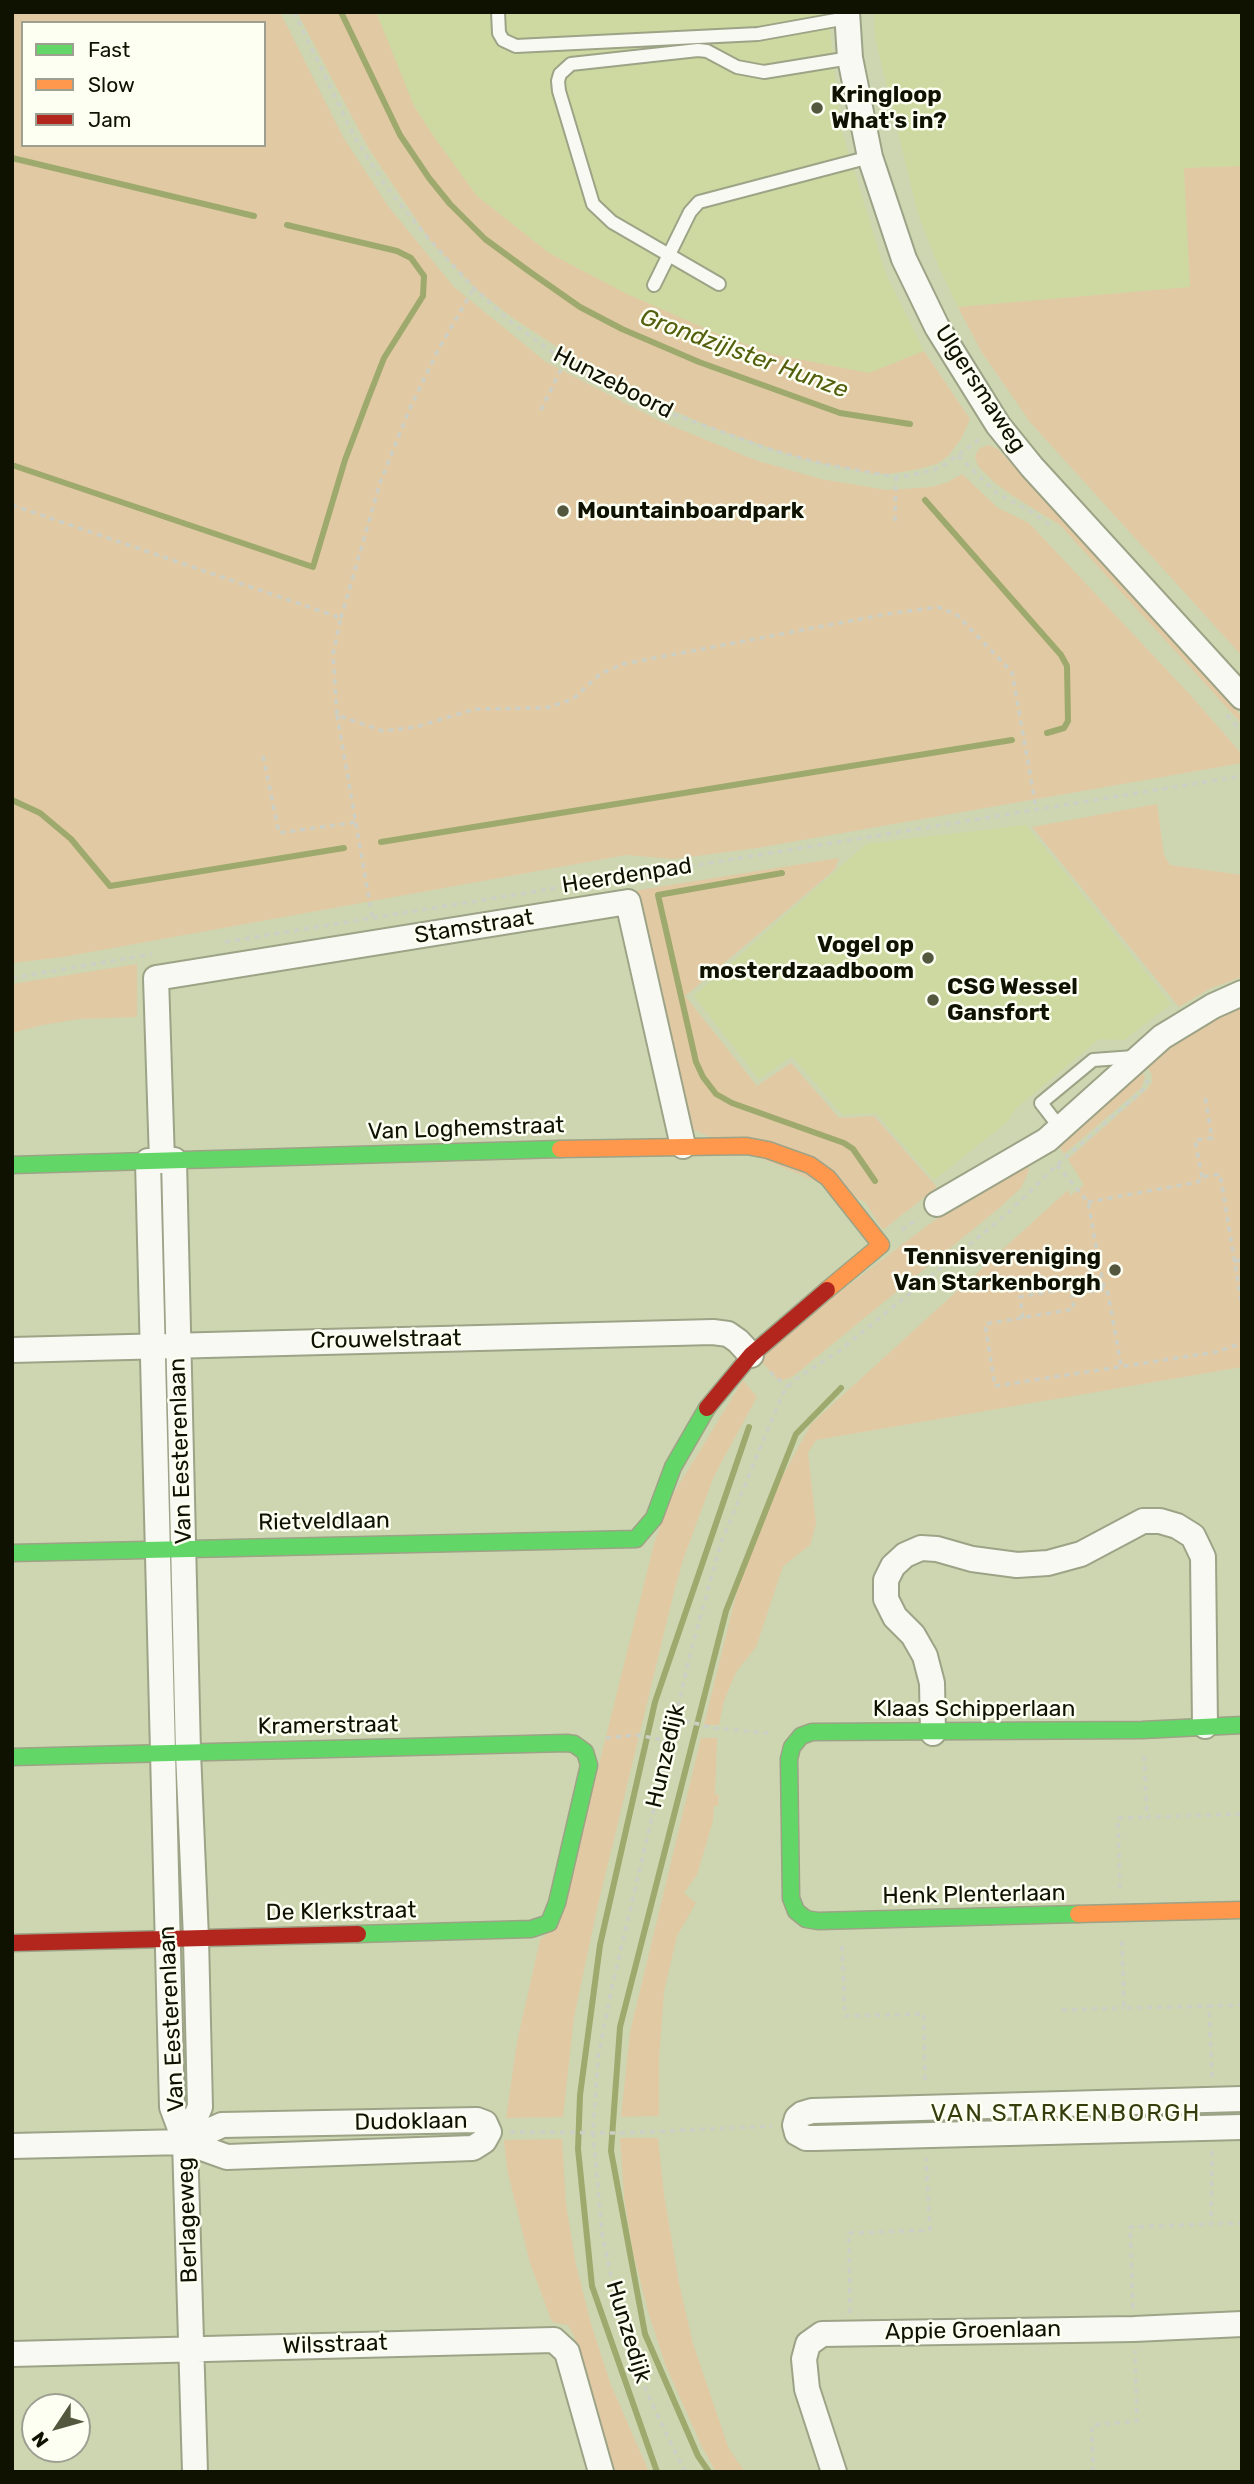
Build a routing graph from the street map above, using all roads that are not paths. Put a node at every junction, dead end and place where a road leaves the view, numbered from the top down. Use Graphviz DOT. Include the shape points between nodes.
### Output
graph roads {
  1 [pos="498,12"];
  2 [pos="847,15"];
  3 [pos="850,58"];
  4 [pos="870,157"];
  5 [pos="669,255"];
  6 [pos="719,284"];
  7 [pos="654,285"];
  8 [pos="1233,704"];
  9 [pos="156,978"];
  10 [pos="1242,993"];
  11 [pos="683,1146"];
  12 [pos="161,1161"];
  13 [pos="12,1165"];
  14 [pos="937,1204"];
  15 [pos="177,1345"];
  16 [pos="153,1347"];
  17 [pos="12,1350"];
  18 [pos="751,1355"];
  19 [pos="184,1548"];
  20 [pos="156,1551"];
  21 [pos="12,1553"];
  22 [pos="1242,1725"];
  23 [pos="1205,1726"];
  24 [pos="933,1733"];
  25 [pos="188,1752"];
  26 [pos="162,1754"];
  27 [pos="12,1757"];
  28 [pos="581,1807"];
  29 [pos="790,1826"];
  30 [pos="1242,1910"];
  31 [pos="167,1938"];
  32 [pos="196,1938"];
  33 [pos="12,1943"];
  34 [pos="1242,2099"];
  35 [pos="1242,2127"];
  36 [pos="489,2132"];
  37 [pos="185,2142"];
  38 [pos="12,2146"];
  39 [pos="1242,2324"];
  40 [pos="192,2350"];
  41 [pos="12,2354"];
  42 [pos="195,2472"];
  43 [pos="601,2472"];
  44 [pos="834,2472"];
  1 -- 2 [label="lane" via="499,33 516,46 758,34"];
  2 -- 3 [label="street, Ulgersmaweg"];
  3 -- 4 [label="street, Ulgersmaweg"];
  3 -- 5 [label="lane" via="764,72 737,67 698,50 571,64 560,74 558,91 593,204 612,222"];
  4 -- 5 [label="lane" via="704,199 690,212"];
  4 -- 8 [label="street, Ulgersmaweg" via="919,292 998,425"];
  5 -- 6 [label="lane"];
  5 -- 7 [label="lane"];
  9 -- 11 [label="street, Stamstraat" via="628,902"];
  9 -- 12 [label="street, Van Eesterenlaan"];
  10 -- 14 [label="street" via="1189,1019 1138,1057 1046,1140"];
  11 -- 12 [label="street, Van Loghemstraat"];
  11 -- 18 [label="street, Van Loghemstraat" via="747,1146 810,1164 828,1178 881,1245"];
  12 -- 13 [label="street, Van Loghemstraat"];
  12 -- 15 [label="street, Van Eesterenlaan"];
  12 -- 16 [label="street, Van Eesterenlaan"];
  15 -- 16 [label="street, Crouwelstraat"];
  15 -- 18 [label="street, Crouwelstraat" via="713,1332 738,1340"];
  15 -- 19 [label="street, Van Eesterenlaan"];
  16 -- 17 [label="street, Crouwelstraat"];
  16 -- 20 [label="street, Van Eesterenlaan"];
  18 -- 19 [label="street, Rietveldlaan" via="704,1412 673,1467 654,1518 636,1539"];
  19 -- 20 [label="street, Rietveldlaan"];
  19 -- 25 [label="street, Van Eesterenlaan"];
  20 -- 21 [label="street, Rietveldlaan"];
  20 -- 26 [label="street, Van Eesterenlaan"];
  22 -- 23 [label="street, Klaas Schipperlaan"];
  23 -- 24 [label="street, Klaas Schipperlaan"];
  23 -- 24 [label="street" via="1203,1557 1193,1536 1177,1526 1143,1521 1081,1554 1048,1563 1017,1566 921,1548 893,1566 886,1580 886,1599 925,1656 932,1683"];
  24 -- 29 [label="street, Klaas Schipperlaan" via="812,1732 801,1736 789,1759"];
  25 -- 26 [label="street, Kramerstraat"];
  25 -- 28 [label="street, Kramerstraat" via="574,1744 589,1765"];
  25 -- 32 [label="street, Van Eesterenlaan"];
  26 -- 27 [label="street, Kramerstraat"];
  26 -- 31 [label="street, Van Eesterenlaan"];
  28 -- 32 [label="street, De Klerkstraat" via="549,1923 531,1929"];
  29 -- 30 [label="street, Henk Plenterlaan" via="791,1898 796,1911 818,1922"];
  31 -- 32 [label="street, De Klerkstraat"];
  31 -- 33 [label="street, De Klerkstraat"];
  31 -- 37 [label="street, Van Eesterenlaan" via="172,2107"];
  32 -- 37 [label="street, Van Eesterenlaan" via="200,2107"];
  34 -- 35 [label="street" via="812,2112 802,2114 795,2125 797,2133 806,2138"];
  36 -- 37 [label="street, Dudoklaan" via="473,2148 227,2157"];
  37 -- 38 [label="street, Berlageweg"];
  37 -- 40 [label="street, Berlageweg"];
  39 -- 44 [label="street, Appie Groenlaan" via="822,2334 808,2344 804,2359 807,2389"];
  40 -- 41 [label="street, Wilsstraat"];
  40 -- 42 [label="street, Berlageweg"];
  40 -- 43 [label="street, Wilsstraat" via="554,2340 567,2352"];
}
